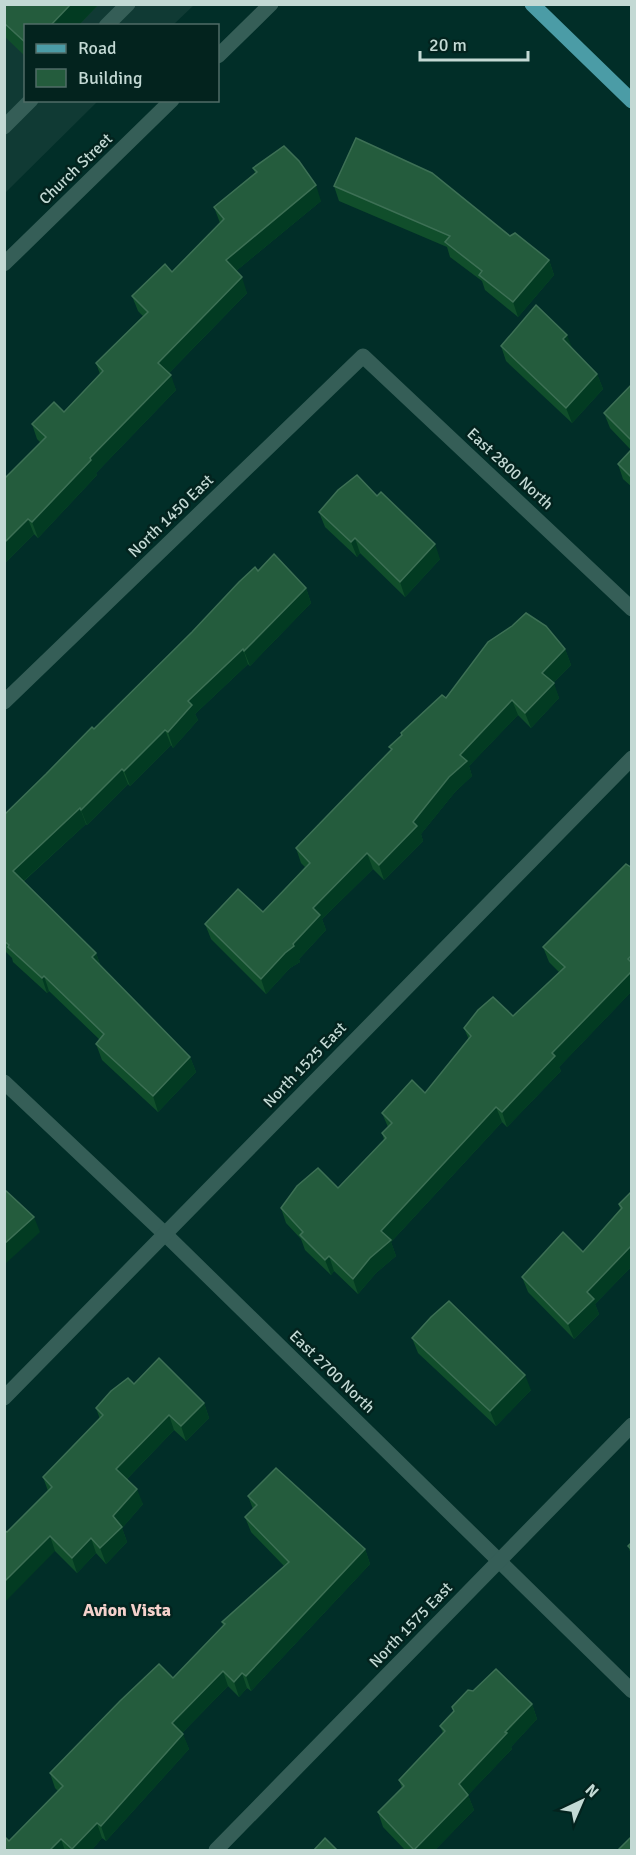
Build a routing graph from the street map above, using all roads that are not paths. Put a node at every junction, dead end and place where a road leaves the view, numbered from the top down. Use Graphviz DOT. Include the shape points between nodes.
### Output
graph roads {
  1 [pos="128,4"];
  2 [pos="271,4"];
  3 [pos="532,4"];
  4 [pos="108,24"];
  5 [pos="219,55"];
  6 [pos="632,101"];
  7 [pos="29,102"];
  8 [pos="170,102"];
  9 [pos="4,127"];
  10 [pos="4,264"];
  11 [pos="363,356"];
  12 [pos="632,609"];
  13 [pos="4,702"];
  14 [pos="632,758"];
  15 [pos="4,1082"];
  16 [pos="165,1234"];
  17 [pos="4,1398"];
  18 [pos="632,1425"];
  19 [pos="498,1562"];
  20 [pos="632,1691"];
  21 [pos="216,1851"];
  1 -- 4 [label="street"];
  2 -- 5 [label="street"];
  3 -- 6 [label="main road"];
  7 -- 9 [label="street"];
  8 -- 10 [label="street, Church Street"];
  11 -- 12 [label="street, East 2800 North"];
  11 -- 13 [label="street, North 1450 East"];
  14 -- 16 [label="street, North 1525 East"];
  15 -- 16 [label="street, East 2700 North"];
  16 -- 17 [label="street, North 1525 East"];
  16 -- 19 [label="street, East 2700 North"];
  18 -- 19 [label="street, North 1575 East"];
  19 -- 20 [label="street, East 2700 North"];
  19 -- 21 [label="street, North 1575 East"];
}
